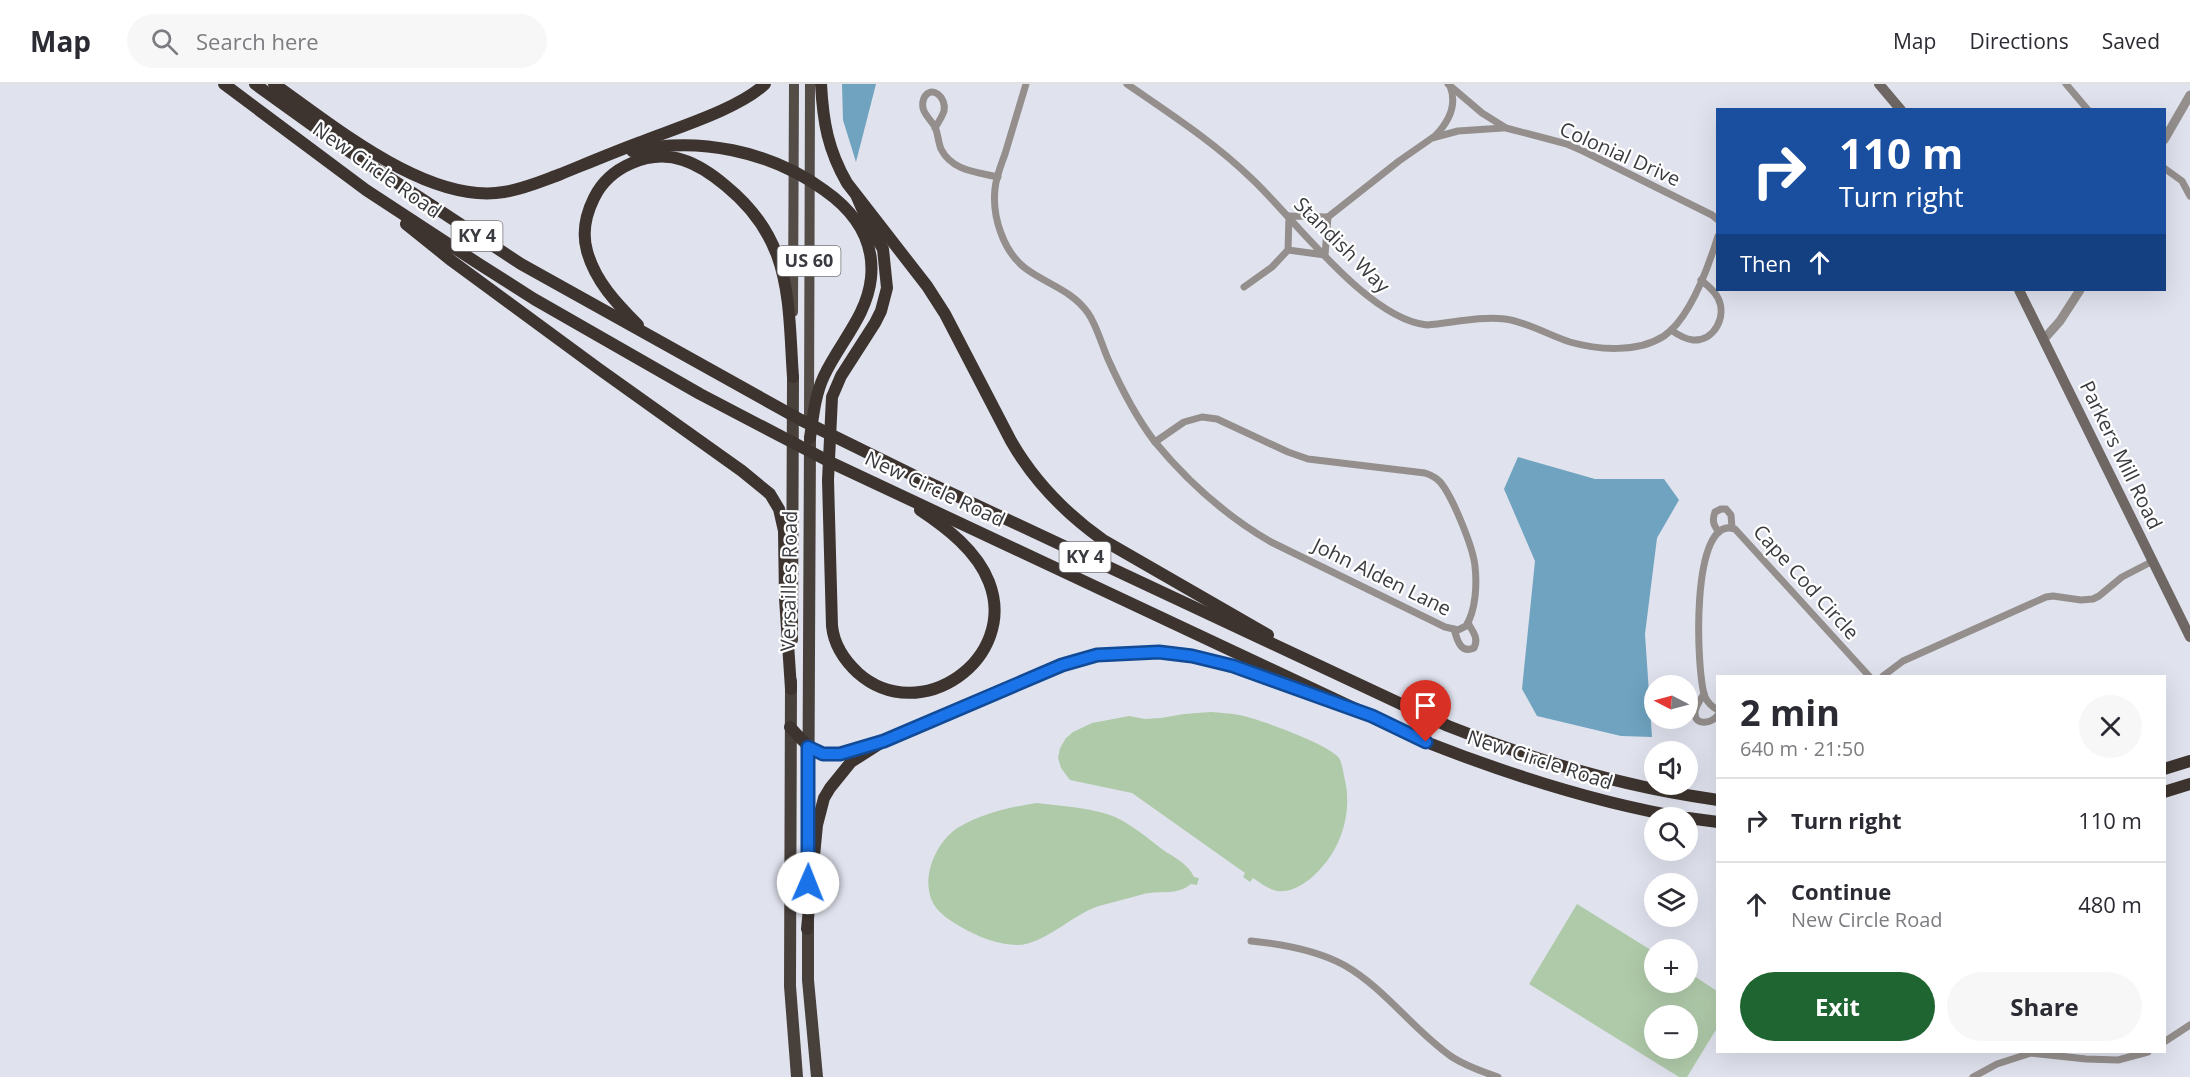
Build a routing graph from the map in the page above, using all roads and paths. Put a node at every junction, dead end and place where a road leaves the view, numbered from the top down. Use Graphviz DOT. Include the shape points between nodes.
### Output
graph roads {
  1 [pos="224,84"];
  2 [pos="255,84"];
  3 [pos="274,84"];
  4 [pos="765,84"];
  5 [pos="794,84"];
  6 [pos="810,84"];
  7 [pos="821,84"];
  8 [pos="1026,84"];
  9 [pos="1127,84"];
  10 [pos="1879,84"];
  11 [pos="2066,84"];
  12 [pos="1449,85"];
  13 [pos="2190,95"];
  14 [pos="1900,108"];
  15 [pos="2086,108"];
  16 [pos="935,128"];
  17 [pos="1506,128"];
  18 [pos="2166,137"];
  19 [pos="1432,138"];
  20 [pos="602,157"];
  21 [pos="2166,169"];
  22 [pos="998,177"];
  23 [pos="366,190"];
  24 [pos="2190,196"];
  25 [pos="857,197"];
  26 [pos="1289,216"];
  27 [pos="1328,217"];
  28 [pos="1716,218"];
  29 [pos="1716,241"];
  30 [pos="1288,250"];
  31 [pos="1325,255"];
  32 [pos="1701,280"];
  33 [pos="1244,287"];
  34 [pos="2020,291"];
  35 [pos="2079,291"];
  36 [pos="1671,330"];
  37 [pos="2044,339"];
  38 [pos="710,371"];
  39 [pos="793,377"];
  40 [pos="810,438"];
  41 [pos="1155,442"];
  42 [pos="876,483"];
  43 [pos="1732,528"];
  44 [pos="1719,531"];
  45 [pos="2153,561"];
  46 [pos="1468,623"];
  47 [pos="1454,629"];
  48 [pos="2190,638"];
  49 [pos="1336,675"];
  50 [pos="1868,675"];
  51 [pos="1884,675"];
  52 [pos="791,689"];
  53 [pos="1704,694"];
  54 [pos="1716,709"];
  55 [pos="1372,716"];
  56 [pos="1716,717"];
  57 [pos="790,727"];
  58 [pos="884,741"];
  59 [pos="808,747"];
  60 [pos="2190,761"];
  61 [pos="2166,768"];
  62 [pos="2190,784"];
  63 [pos="2166,791"];
  64 [pos="1716,800"];
  65 [pos="1644,809"];
  66 [pos="1698,819"];
  67 [pos="1716,822"];
  68 [pos="807,929"];
  69 [pos="1251,941"];
  70 [pos="2190,1025"];
  71 [pos="2166,1041"];
  72 [pos="2031,1053"];
  73 [pos="2031,1053"];
  74 [pos="2144,1053"];
  75 [pos="797,1077"];
  76 [pos="817,1077"];
  77 [pos="1498,1077"];
  78 [pos="1973,1077"];
  1 -- 23 [label="highway, New Circle Road / KY 4"];
  2 -- 38 [label="highway, New Circle Road / KY 4" via="341,146 521,264"];
  3 -- 20 [label="highway" via="381,158 455,190 504,193"];
  4 -- 20 [label="highway" via="738,103"];
  5 -- 39 [label="main road, Versailles Road / US 60"];
  6 -- 40 [label="main road, Versailles Road / US 60"];
  7 -- 25 [label="highway" via="830,149"];
  8 -- 22 [label="street, John Alden Lane"];
  9 -- 26 [label="street, Standish Way" via="1230,159"];
  10 -- 14 [label="main road"];
  11 -- 15 [label="street"];
  12 -- 17 [label="street, Colonial Drive"];
  12 -- 19 [label="street" via="1452,110 1443,129"];
  13 -- 18 [label="street"];
  16 -- 16 [label="street" via="944,109 943,98 933,91 923,105"];
  16 -- 22 [label="street" via="940,148 949,161"];
  17 -- 19 [label="street" via="1458,131"];
  17 -- 28 [label="street, Colonial Drive" via="1567,144"];
  19 -- 27 [label="street"];
  20 -- 40 [label="highway" via="673,146 716,148 757,156 810,180 856,219 866,236 871,257 869,290 856,323 824,375"];
  21 -- 24 [label="street" via="2182,181"];
  22 -- 41 [label="street, John Alden Lane" via="995,207 1006,244 1024,267 1072,296 1087,312 1119,385"];
  23 -- 42 [label="highway, New Circle Road / KY 4" via="534,299 639,360"];
  23 -- 52 [label="highway" via="452,261 770,494 779,509 784,531"];
  25 -- 42 [label="highway" via="883,249 887,288 875,323 841,376 832,398 828,480 832,626 841,653 873,684 901,692 929,692 965,674 985,646 994,615 989,584 973,555 947,530"];
  25 -- 49 [label="highway" via="927,286 1022,460 1055,500 1103,540"];
  26 -- 27 [label="street"];
  26 -- 30 [label="street"];
  26 -- 31 [label="street, Standish Way"];
  27 -- 31 [label="street"];
  29 -- 32 [label="street, Standish Way"];
  30 -- 31 [label="street"];
  30 -- 33 [label="street"];
  31 -- 36 [label="street, Standish Way" via="1373,302 1416,324 1505,319 1572,342 1608,348 1644,345"];
  32 -- 36 [label="street, Standish Way"];
  32 -- 36 [label="street" via="1719,298 1718,325 1709,335 1696,340"];
  34 -- 37 [label="main road, Parkers Mill Road"];
  35 -- 37 [label="street"];
  37 -- 45 [label="main road, Parkers Mill Road"];
  38 -- 39 [label="highway" via="640,327 619,307 595,273 586,250 588,211 598,190 616,172 641,159 668,157 697,166 738,195 759,222 784,277"];
  38 -- 49 [label="highway, New Circle Road / KY 4" via="927,482"];
  39 -- 52 [label="highway, Versailles Road / US 60"];
  40 -- 59 [label="highway, Versailles Road / US 60"];
  41 -- 46 [label="street, John Alden Lane" via="1184,422 1209,417 1308,459 1430,475 1441,484 1472,552 1476,574"];
  41 -- 47 [label="street, John Alden Lane" via="1198,489 1255,533"];
  42 -- 55 [label="highway, New Circle Road / KY 4"];
  43 -- 44 [label="street, Cape Cod Circle"];
  43 -- 44 [label="street" via="1731,515 1721,509 1713,519"];
  43 -- 50 [label="street, Cape Cod Circle"];
  44 -- 53 [label="street, Cape Cod Circle" via="1708,553 1698,606 1697,637"];
  45 -- 48 [label="main road, Parkers Mill Road"];
  45 -- 51 [label="street" via="2122,577 2099,596 2087,600 2046,597 1903,661"];
  46 -- 47 [label="street, John Alden Lane" via="1464,628"];
  46 -- 47 [label="street" via="1477,642 1470,650 1459,644"];
  49 -- 64 [label="highway, New Circle Road / KY 4" via="1448,726 1522,754 1640,787"];
  52 -- 57 [label="highway, Versailles Road / US 60"];
  53 -- 54 [label="street"];
  53 -- 56 [label="street, Cape Cod Circle" via="1696,707 1697,718 1706,723"];
  55 -- 58 [label="highway" via="1215,660 1159,652 1125,653 1097,655 1062,665"];
  55 -- 65 [label="highway, New Circle Road / KY 4" via="1426,742 1518,776"];
  57 -- 59 [label="highway"];
  57 -- 75 [label="highway, Versailles Road / US 60" via="790,986"];
  58 -- 59 [label="highway" via="831,755"];
  58 -- 68 [label="highway" via="851,762 824,798 817,825"];
  59 -- 68 [label="highway, Versailles Road / US 60"];
  60 -- 61 [label="highway"];
  62 -- 63 [label="highway"];
  66 -- 67 [label="highway, New Circle Road / KY 4"];
  68 -- 76 [label="highway, Versailles Road / US 60"];
  69 -- 77 [label="street" via="1311,952 1343,964 1453,1058"];
  70 -- 71 [label="street"];
  72 -- 74 [label="street" via="2118,1060"];
  73 -- 78 [label="street"];
}
